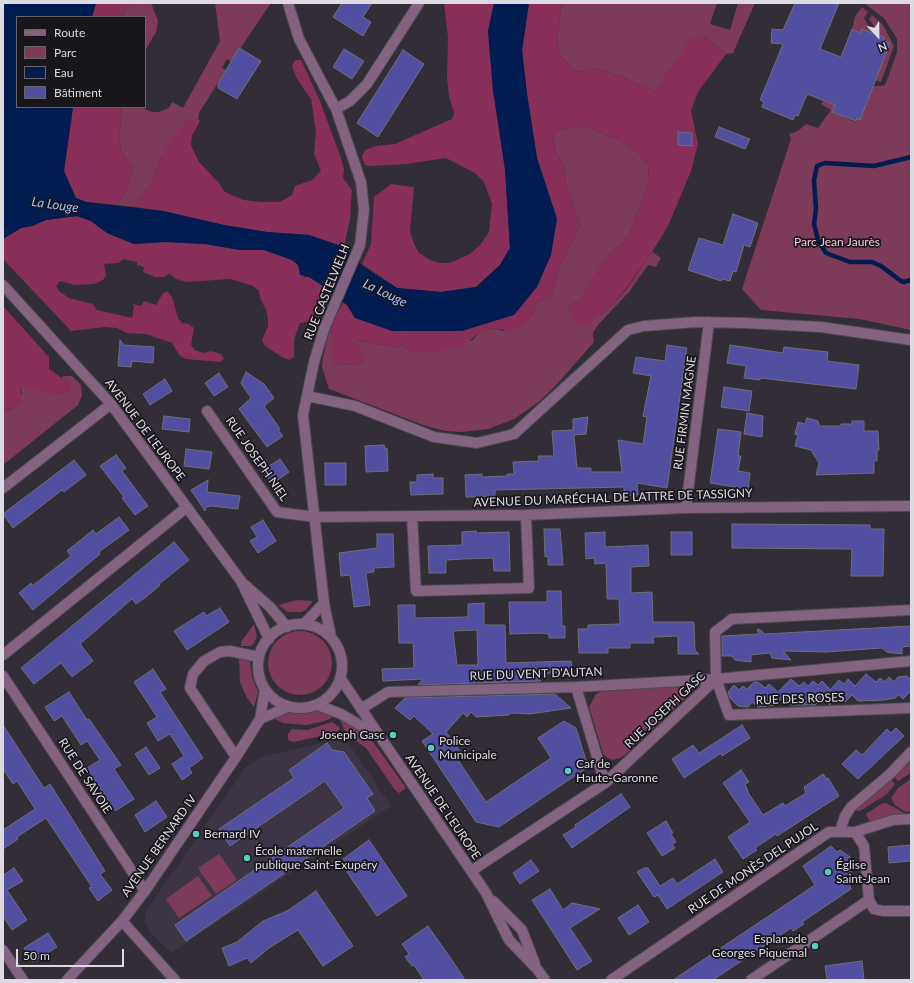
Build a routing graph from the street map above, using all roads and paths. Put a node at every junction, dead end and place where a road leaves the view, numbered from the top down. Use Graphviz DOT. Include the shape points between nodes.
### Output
graph roads {
  1 [pos="288,3"];
  2 [pos="419,3"];
  3 [pos="336,110"];
  4 [pos="6,288"];
  5 [pos="709,322"];
  6 [pos="911,340"];
  7 [pos="307,396"];
  8 [pos="111,404"];
  9 [pos="207,411"];
  10 [pos="3,488"];
  11 [pos="911,506"];
  12 [pos="187,507"];
  13 [pos="686,508"];
  14 [pos="526,515"];
  15 [pos="315,516"];
  16 [pos="412,516"];
  17 [pos="241,581"];
  18 [pos="324,603"];
  19 [pos="911,610"];
  20 [pos="304,624"];
  21 [pos="287,627"];
  22 [pos="331,637"];
  23 [pos="268,639"];
  24 [pos="3,655"];
  25 [pos="260,657"];
  26 [pos="911,661"];
  27 [pos="3,676"];
  28 [pos="341,679"];
  29 [pos="716,679"];
  30 [pos="576,686"];
  31 [pos="265,689"];
  32 [pos="318,705"];
  33 [pos="288,707"];
  34 [pos="911,708"];
  35 [pos="361,709"];
  36 [pos="260,719"];
  37 [pos="379,736"];
  38 [pos="911,752"];
  39 [pos="236,758"];
  40 [pos="605,783"];
  41 [pos="911,819"];
  42 [pos="840,831"];
  43 [pos="855,832"];
  44 [pos="471,871"];
  45 [pos="145,891"];
  46 [pos="486,893"];
  47 [pos="869,900"];
  48 [pos="911,911"];
  49 [pos="122,920"];
  50 [pos="3,950"];
  51 [pos="537,969"];
  52 [pos="23,980"];
  53 [pos="67,980"];
  54 [pos="175,980"];
  55 [pos="545,980"];
  56 [pos="611,980"];
  57 [pos="751,980"];
  1 -- 3 [label="street, RUE CASTELVIELH" via="299,39"];
  2 -- 3 [label="street" via="367,84 350,101"];
  3 -- 7 [label="street, RUE CASTELVIELH" via="361,182 364,210 360,245 324,330"];
  4 -- 8 [label="street, AVENUE DE L'EUROPE"];
  5 -- 6 [label="street" via="821,327"];
  5 -- 7 [label="street" via="644,326 628,330 514,434 477,443 434,437 355,406"];
  5 -- 13 [label="street, RUE FIRMIN MAGNE"];
  7 -- 15 [label="street, RUE CASTELVIELH" via="303,415"];
  8 -- 10 [label="street"];
  8 -- 12 [label="street, AVENUE DE L'EUROPE"];
  9 -- 15 [label="street, RUE JOSEPH NIEL" via="277,512"];
  11 -- 13 [label="street, AVENUE DU MARÉCHAL DE LATTRE DE TASSIGNY"];
  12 -- 17 [label="street, AVENUE DE L'EUROPE"];
  12 -- 24 [label="street"];
  13 -- 14 [label="street, AVENUE DU MARÉCHAL DE LATTRE DE TASSIGNY"];
  14 -- 16 [label="street, AVENUE DU MARÉCHAL DE LATTRE DE TASSIGNY"];
  14 -- 16 [label="street" via="529,588 416,591"];
  15 -- 16 [label="street, AVENUE DU MARÉCHAL DE LATTRE DE TASSIGNY"];
  15 -- 18 [label="street, RUE CASTELVIELH"];
  17 -- 21 [label="street, AVENUE DE L'EUROPE"];
  17 -- 23 [label="street, AVENUE DE L'EUROPE"];
  18 -- 20 [label="street"];
  18 -- 22 [label="street, RUE CASTELVIELH"];
  19 -- 29 [label="street" via="732,620 715,632"];
  20 -- 21 [label="street"];
  20 -- 22 [label="street" via="314,626"];
  21 -- 23 [label="street"];
  22 -- 28 [label="street" via="341,654"];
  23 -- 25 [label="street"];
  25 -- 31 [label="street" via="258,670"];
  25 -- 39 [label="street" via="230,651 220,652 204,661 193,674 190,688"];
  26 -- 29 [label="street, RUE JOSEPH GASC"];
  27 -- 45 [label="street, RUE DE SAVOIE"];
  28 -- 32 [label="street" via="334,692"];
  28 -- 35 [label="street, AVENUE DE L'EUROPE"];
  29 -- 30 [label="street, RUE DU VENT D'AUTAN"];
  29 -- 34 [label="street, RUE DES ROSES" via="729,715"];
  29 -- 40 [label="street, RUE JOSEPH GASC"];
  30 -- 35 [label="street, RUE DU VENT D'AUTAN" via="388,692"];
  30 -- 40 [label="street"];
  31 -- 33 [label="street" via="279,703"];
  31 -- 36 [label="street, AVENUE BERNARD IV"];
  32 -- 33 [label="street" via="308,708"];
  32 -- 37 [label="street, AVENUE DE L'EUROPE" via="341,714"];
  33 -- 36 [label="street"];
  35 -- 37 [label="street, AVENUE DE L'EUROPE"];
  36 -- 39 [label="street, AVENUE BERNARD IV"];
  37 -- 44 [label="street, AVENUE DE L'EUROPE"];
  38 -- 42 [label="street" via="890,774 851,807"];
  39 -- 45 [label="street, AVENUE BERNARD IV"];
  40 -- 44 [label="street, RUE JOSEPH GASC"];
  41 -- 43 [label="street" via="893,820"];
  42 -- 43 [label="street"];
  42 -- 56 [label="street, RUE DE MONÈS DEL PUJOL" via="829,832"];
  43 -- 47 [label="street" via="864,846"];
  44 -- 46 [label="street, AVENUE DE L'EUROPE"];
  45 -- 49 [label="street, AVENUE BERNARD IV"];
  46 -- 51 [label="street, AVENUE DE L'EUROPE" via="509,940"];
  46 -- 51 [label="street, AVENUE DE L'EUROPE" via="522,930"];
  47 -- 48 [label="street" via="874,909"];
  47 -- 57 [label="street"];
  49 -- 53 [label="street, AVENUE BERNARD IV"];
  49 -- 54 [label="street"];
  50 -- 52 [label="street"];
  51 -- 55 [label="street, AVENUE DE L'EUROPE"];
}
